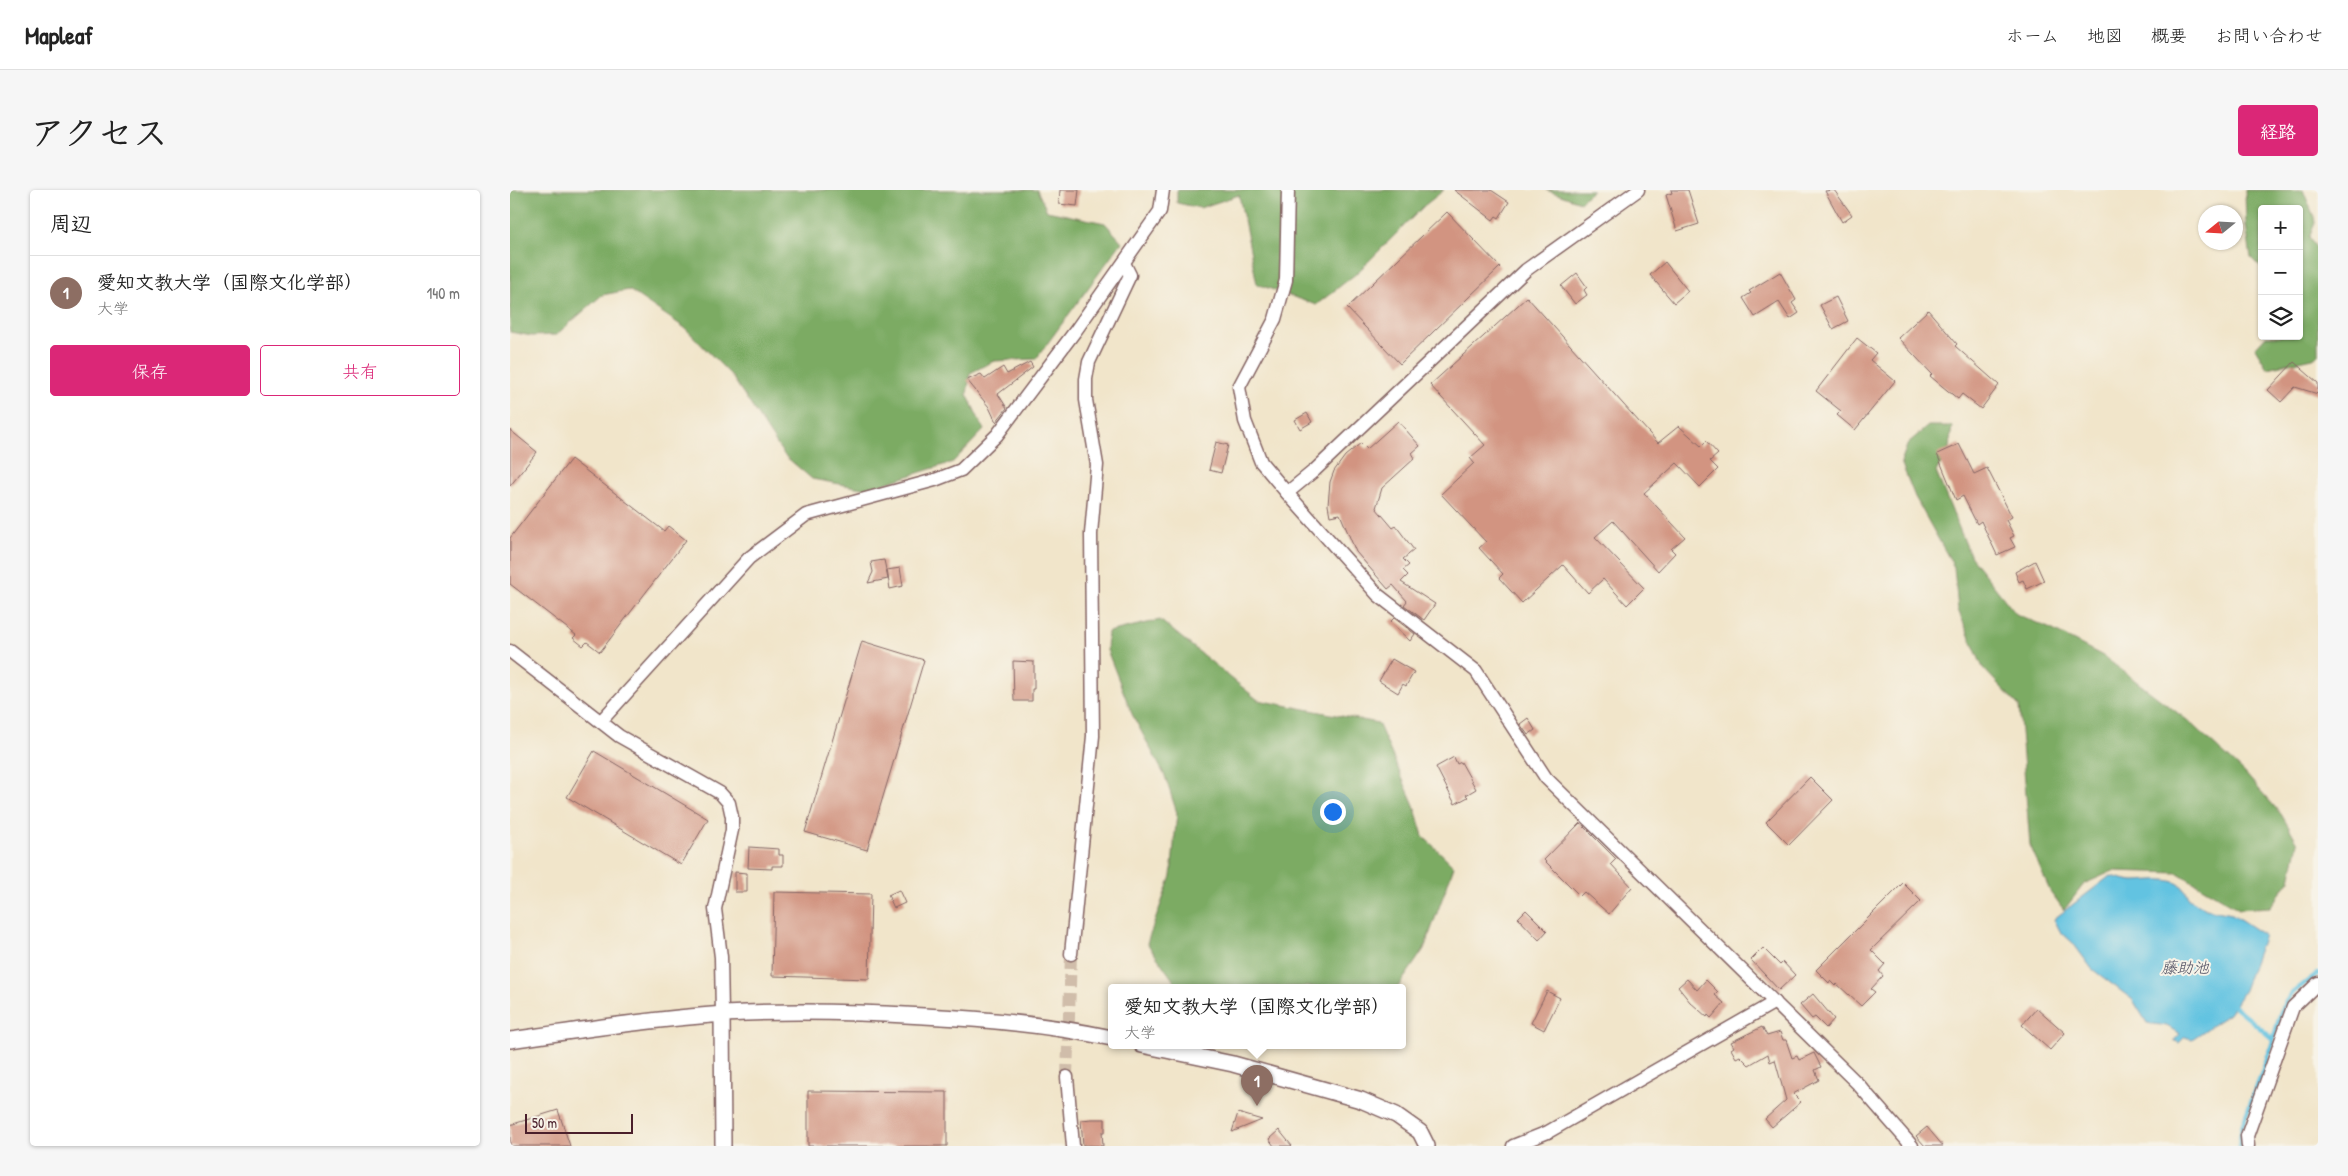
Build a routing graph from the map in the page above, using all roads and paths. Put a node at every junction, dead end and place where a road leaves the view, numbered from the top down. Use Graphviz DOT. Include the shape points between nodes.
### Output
graph roads {
  1 [pos="1163,190"];
  2 [pos="1288,190"];
  3 [pos="1638,190"];
  4 [pos="1124,263"];
  5 [pos="1287,493"];
  6 [pos="510,651"];
  7 [pos="602,720"];
  8 [pos="1071,954"];
  9 [pos="2318,983"];
  10 [pos="1775,1002"];
  11 [pos="722,1014"];
  12 [pos="1108,1037"];
  13 [pos="510,1040"];
  14 [pos="1161,1049"];
  15 [pos="1067,1077"];
  16 [pos="723,1146"];
  17 [pos="1073,1146"];
  18 [pos="1427,1146"];
  19 [pos="1513,1146"];
  20 [pos="1912,1146"];
  21 [pos="2248,1146"];
  1 -- 4 [label="street" via="1160,211"];
  2 -- 5 [label="street" via="1286,280 1275,319 1240,387 1245,421 1261,462"];
  3 -- 5 [label="street" via="1526,270"];
  4 -- 7 [label="street" via="998,435 961,470 806,515 749,558"];
  4 -- 8 [label="street" via="1130,276 1089,362 1086,379 1096,465 1091,543 1093,736"];
  5 -- 10 [label="street" via="1378,595 1476,671 1546,778"];
  6 -- 7 [label="street"];
  7 -- 11 [label="street" via="619,736 720,793 729,803 732,830 715,909"];
  9 -- 21 [label="street" via="2294,1007 2287,1021 2247,1136"];
  10 -- 19 [label="street" via="1548,1132"];
  10 -- 20 [label="street" via="1858,1084"];
  11 -- 12 [label="street" via="881,1013 994,1020"];
  11 -- 13 [label="street"];
  11 -- 16 [label="street"];
  14 -- 18 [label="street" via="1233,1064 1361,1100 1396,1115 1420,1132"];
  15 -- 17 [label="street"];
}
